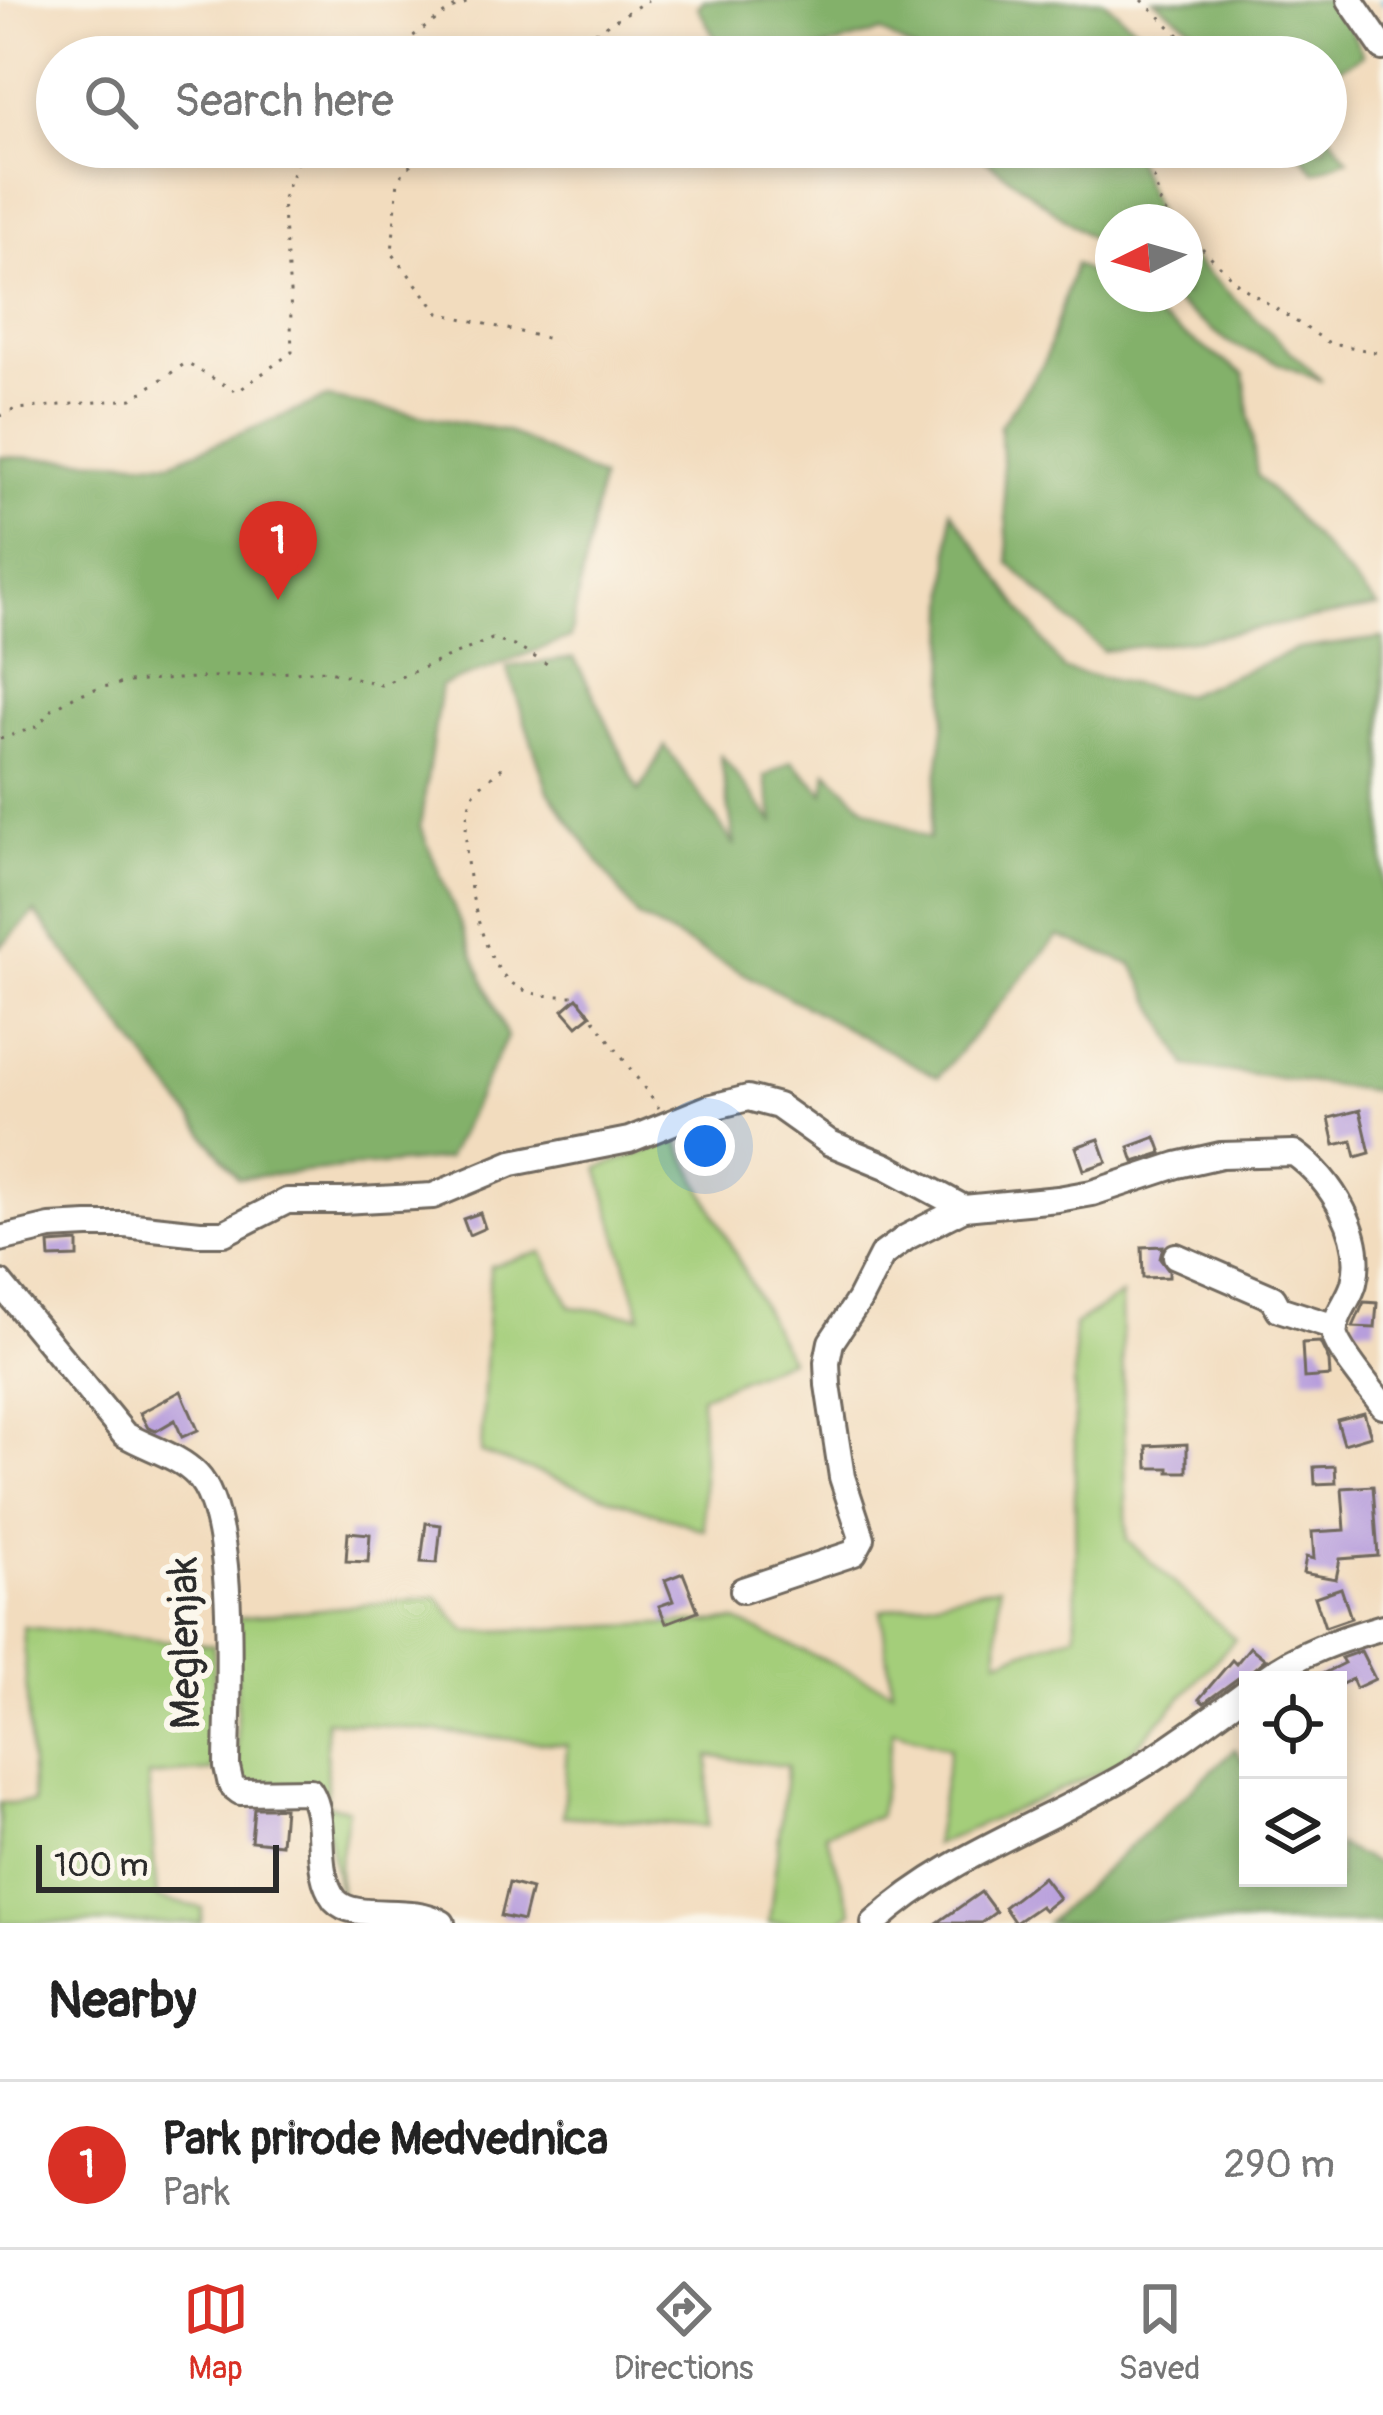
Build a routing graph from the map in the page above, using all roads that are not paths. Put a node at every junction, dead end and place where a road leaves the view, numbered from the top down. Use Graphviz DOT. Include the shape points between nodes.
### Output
graph roads {
  1 [pos="1350,0"];
  2 [pos="1383,48"];
  3 [pos="964,1208"];
  4 [pos="0,1239"];
  5 [pos="1176,1256"];
  6 [pos="0,1282"];
  7 [pos="1335,1327"];
  8 [pos="1347,1354"];
  9 [pos="1383,1366"];
  10 [pos="1383,1406"];
  11 [pos="742,1590"];
  12 [pos="1383,1627"];
  13 [pos="1278,1671"];
  14 [pos="1239,1697"];
  15 [pos="442,1923"];
  16 [pos="874,1923"];
  1 -- 2 [label="street"];
  3 -- 4 [label="street" via="830,1143 778,1106 748,1099 629,1140 512,1162 433,1196 287,1201 224,1233 88,1225"];
  3 -- 7 [label="street" via="1092,1193 1221,1155 1294,1153 1322,1178 1351,1228 1354,1283"];
  3 -- 11 [label="street" via="882,1255 831,1342 828,1385 842,1477 862,1538 854,1553"];
  5 -- 7 [label="street" via="1273,1298 1279,1310"];
  6 -- 15 [label="street, Meglenjak" via="124,1434 179,1460 205,1484 224,1548 231,1785 240,1792 310,1791 320,1861 338,1905"];
  7 -- 8 [label="street"];
  8 -- 9 [label="street"];
  8 -- 10 [label="street"];
  12 -- 13 [label="street"];
  14 -- 16 [label="street" via="1129,1774 951,1865"];
}
